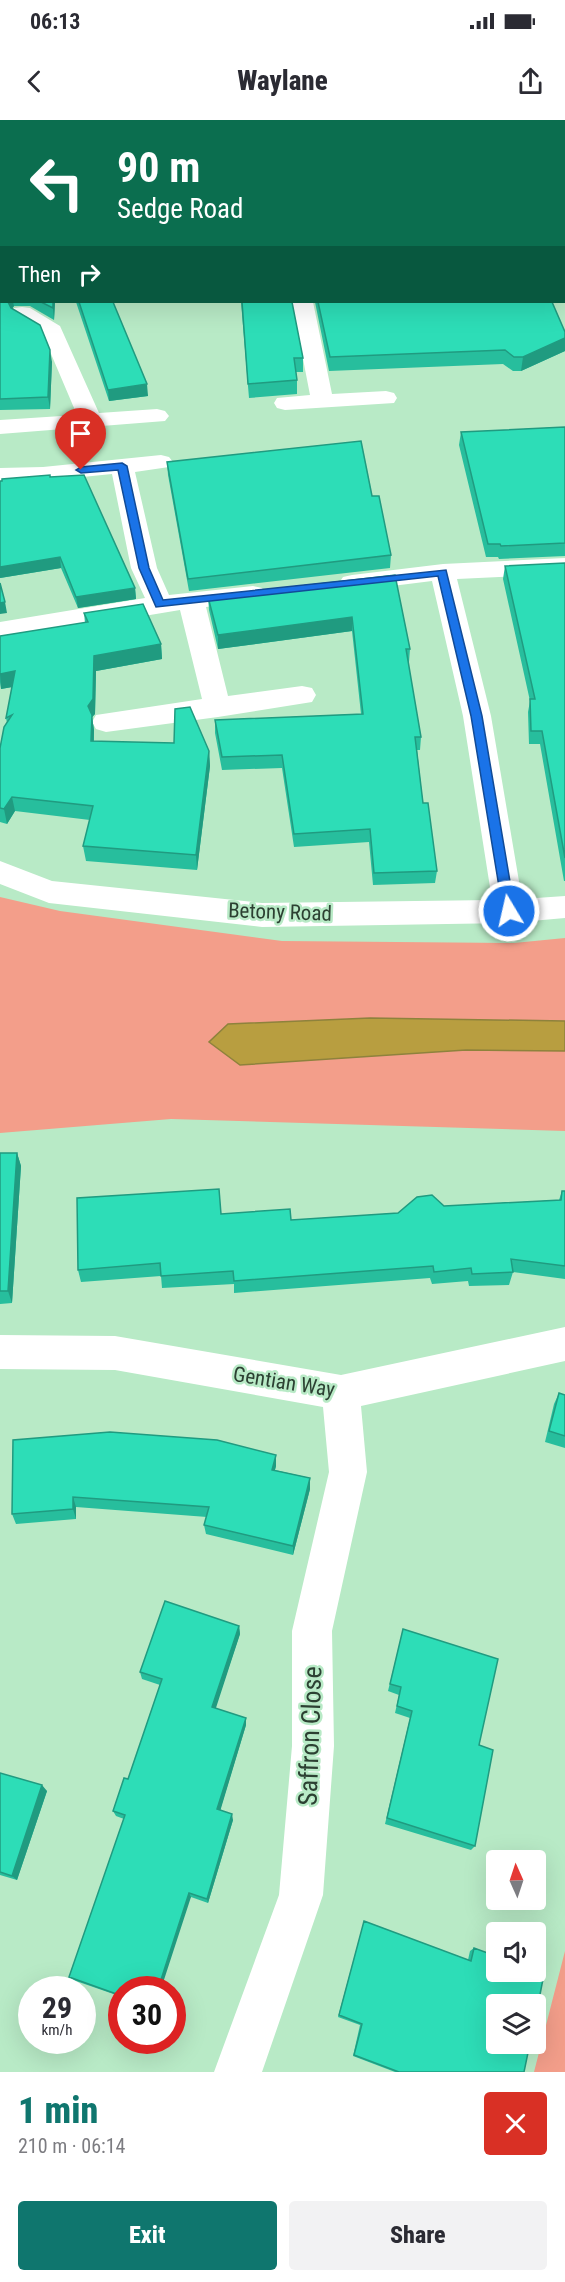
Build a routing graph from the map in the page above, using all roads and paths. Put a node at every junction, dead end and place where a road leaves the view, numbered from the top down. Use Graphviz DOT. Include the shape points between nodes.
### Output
graph roads {
  1 [pos="302,303"];
  2 [pos="28,307"];
  3 [pos="0,314"];
  4 [pos="386,398"];
  5 [pos="322,400"];
  6 [pos="285,403"];
  7 [pos="156,416"];
  8 [pos="91,421"];
  9 [pos="0,427"];
  10 [pos="161,462"];
  11 [pos="122,466"];
  12 [pos="0,475"];
  13 [pos="565,566"];
  14 [pos="443,573"];
  15 [pos="328,585"];
  16 [pos="282,590"];
  17 [pos="191,601"];
  18 [pos="160,604"];
  19 [pos="0,631"];
  20 [pos="303,695"];
  21 [pos="218,708"];
  22 [pos="106,722"];
  23 [pos="0,872"];
  24 [pos="565,907"];
  25 [pos="509,911"];
  26 [pos="565,1344"];
  27 [pos="0,1352"];
  28 [pos="341,1392"];
  29 [pos="238,2072"];
  1 -- 5 [label="street"];
  2 -- 3 [label="street"];
  2 -- 8 [label="street" via="52,331"];
  4 -- 5 [label="street"];
  5 -- 6 [label="street"];
  7 -- 8 [label="street"];
  8 -- 9 [label="street"];
  10 -- 11 [label="street"];
  11 -- 12 [label="street"];
  11 -- 18 [label="street" via="144,568"];
  13 -- 14 [label="street"];
  14 -- 15 [label="street"];
  14 -- 25 [label="street" via="477,716"];
  16 -- 17 [label="street"];
  17 -- 18 [label="street"];
  17 -- 21 [label="street"];
  18 -- 19 [label="street"];
  20 -- 21 [label="street"];
  21 -- 22 [label="street"];
  23 -- 25 [label="street, Betony Road" via="49,892 262,915"];
  24 -- 25 [label="street, Betony Road"];
  26 -- 28 [label="street, Gentian Way"];
  27 -- 28 [label="street, Gentian Way" via="115,1353"];
  28 -- 29 [label="street, Saffron Close" via="348,1472 312,1631 313,1746 301,1895"];
}
